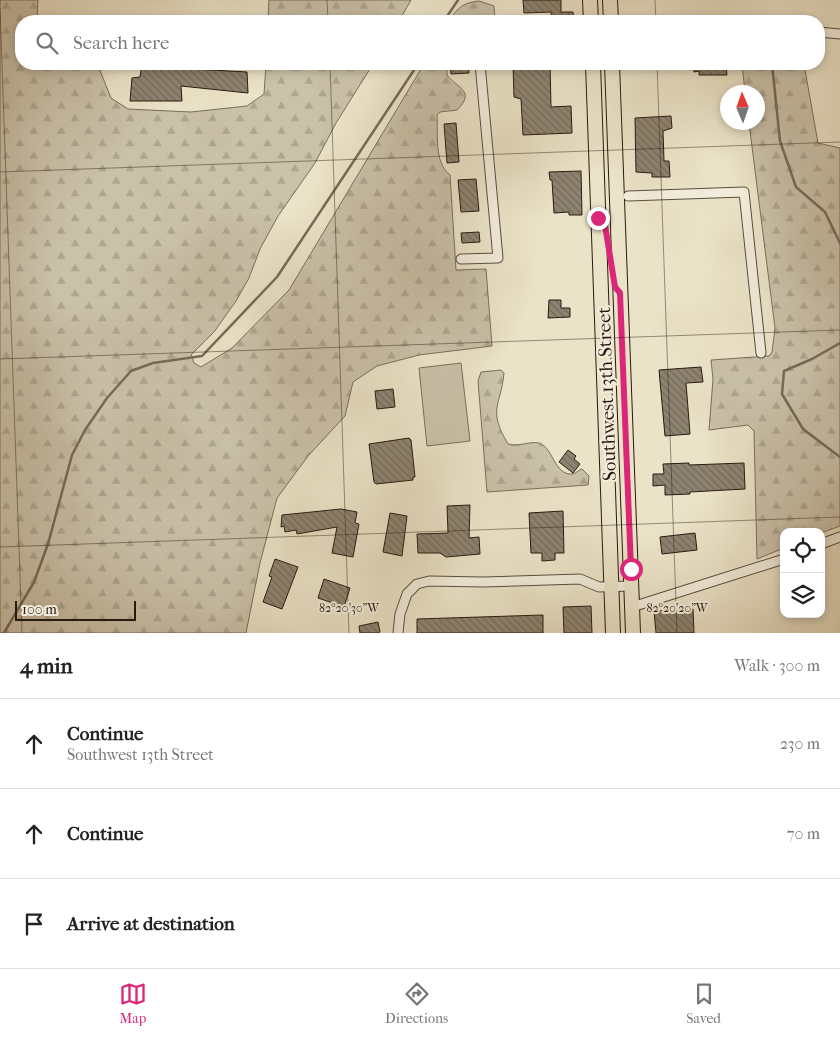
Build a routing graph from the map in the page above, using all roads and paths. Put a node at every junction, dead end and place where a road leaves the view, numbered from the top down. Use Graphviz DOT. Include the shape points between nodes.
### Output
graph roads {
  1 [pos="590,0"];
  2 [pos="610,0"];
  3 [pos="591,15"];
  4 [pos="611,15"];
  5 [pos="825,33"];
  6 [pos="840,34"];
  7 [pos="481,70"];
  8 [pos="593,70"];
  9 [pos="612,70"];
  10 [pos="622,196"];
  11 [pos="598,197"];
  12 [pos="598,218"];
  13 [pos="461,259"];
  14 [pos="620,293"];
  15 [pos="761,353"];
  16 [pos="604,393"];
  17 [pos="624,393"];
  18 [pos="840,536"];
  19 [pos="825,542"];
  20 [pos="780,561"];
  21 [pos="632,586"];
  22 [pos="611,587"];
  23 [pos="632,607"];
  24 [pos="398,633"];
  25 [pos="613,633"];
  26 [pos="633,633"];
  1 -- 3 [label="main road"];
  2 -- 4 [label="main road"];
  5 -- 6 [label="street"];
  7 -- 13 [label="street" via="498,258"];
  8 -- 11 [label="main road, Southwest 13th Street"];
  9 -- 10 [label="main road, Southwest 13th Street"];
  10 -- 11 [label="main road"];
  10 -- 14 [label="main road, Southwest 13th Street"];
  10 -- 15 [label="street" via="744,192"];
  11 -- 12 [label="main road, Southwest 13th Street"];
  12 -- 14 [label="main road" via="605,225 615,287"];
  12 -- 16 [label="main road, Southwest 13th Street"];
  14 -- 17 [label="main road, Southwest 13th Street"];
  16 -- 17 [label="main road"];
  16 -- 22 [label="main road, Southwest 13th Street"];
  17 -- 21 [label="main road, Southwest 13th Street"];
  18 -- 19 [label="street"];
  20 -- 23 [label="street"];
  21 -- 22 [label="street"];
  21 -- 23 [label="main road, Southwest 13th Street"];
  22 -- 24 [label="street" via="599,587 580,579 429,581 418,584 405,599"];
  22 -- 25 [label="main road, Southwest 13th Street"];
  23 -- 26 [label="main road, Southwest 13th Street"];
}
